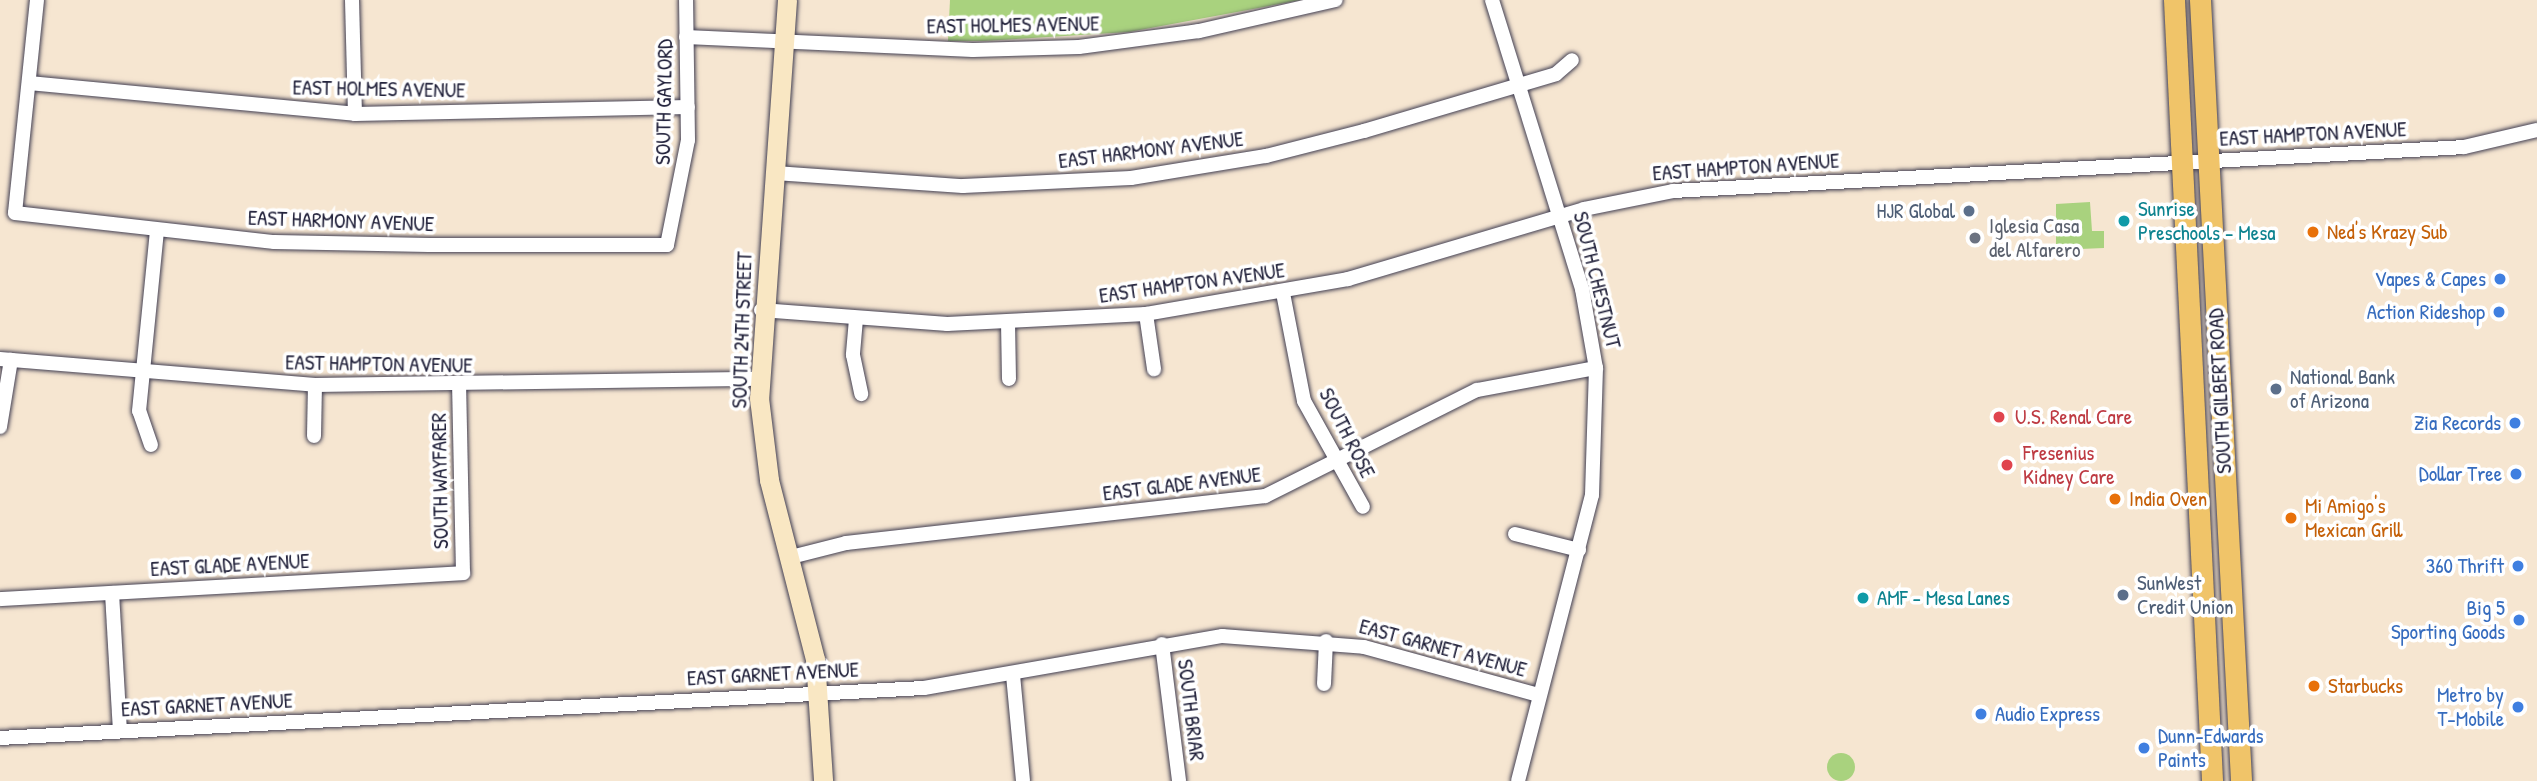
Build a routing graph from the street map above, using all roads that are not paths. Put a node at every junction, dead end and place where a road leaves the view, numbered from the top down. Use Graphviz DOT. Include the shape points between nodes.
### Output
graph roads {
  1 [pos="37,0"];
  2 [pos="352,0"];
  3 [pos="686,0"];
  4 [pos="788,0"];
  5 [pos="1336,0"];
  6 [pos="1492,0"];
  7 [pos="2174,0"];
  8 [pos="2200,0"];
  9 [pos="686,37"];
  10 [pos="785,38"];
  11 [pos="1572,60"];
  12 [pos="30,83"];
  13 [pos="1523,85"];
  14 [pos="688,107"];
  15 [pos="355,114"];
  16 [pos="2537,130"];
  17 [pos="2208,161"];
  18 [pos="2183,162"];
  19 [pos="775,173"];
  20 [pos="1561,217"];
  21 [pos="157,230"];
  22 [pos="667,245"];
  23 [pos="1283,293"];
  24 [pos="761,310"];
  25 [pos="1146,314"];
  26 [pos="856,319"];
  27 [pos="1007,322"];
  28 [pos="5,359"];
  29 [pos="1596,368"];
  30 [pos="1154,369"];
  31 [pos="144,371"];
  32 [pos="759,379"];
  33 [pos="1009,379"];
  34 [pos="315,385"];
  35 [pos="459,387"];
  36 [pos="861,394"];
  37 [pos="0,427"];
  38 [pos="314,436"];
  39 [pos="151,445"];
  40 [pos="1338,465"];
  41 [pos="1363,508"];
  42 [pos="1515,534"];
  43 [pos="1579,550"];
  44 [pos="790,557"];
  45 [pos="463,573"];
  46 [pos="112,593"];
  47 [pos="0,599"];
  48 [pos="1326,641"];
  49 [pos="1162,644"];
  50 [pos="1013,675"];
  51 [pos="1324,684"];
  52 [pos="820,692"];
  53 [pos="1538,695"];
  54 [pos="120,731"];
  55 [pos="0,738"];
  56 [pos="823,781"];
  57 [pos="1023,781"];
  58 [pos="1179,781"];
  59 [pos="1518,781"];
  60 [pos="2211,781"];
  61 [pos="2241,781"];
  1 -- 12 [label="street"];
  2 -- 15 [label="street"];
  3 -- 9 [label="street, SOUTH GAYLORD"];
  4 -- 10 [label="street, SOUTH 24TH STREET"];
  5 -- 10 [label="street, EAST HOLMES AVENUE" via="1199,31 1079,47 952,50"];
  6 -- 13 [label="street, SOUTH CHESTNUT"];
  7 -- 18 [label="main road, SOUTH GILBERT ROAD"];
  8 -- 17 [label="main road, SOUTH GILBERT ROAD"];
  9 -- 10 [label="street, EAST HOLMES AVENUE"];
  9 -- 14 [label="street, SOUTH GAYLORD"];
  10 -- 19 [label="street, SOUTH 24TH STREET"];
  11 -- 13 [label="street, EAST HARMONY AVENUE" via="1556,74"];
  12 -- 15 [label="street, EAST HOLMES AVENUE"];
  12 -- 21 [label="street, EAST HARMONY AVENUE" via="15,213"];
  13 -- 19 [label="street, EAST HARMONY AVENUE" via="1266,156 1131,178 963,186"];
  13 -- 20 [label="street, SOUTH CHESTNUT"];
  14 -- 15 [label="street, EAST HOLMES AVENUE"];
  14 -- 22 [label="street, SOUTH GAYLORD" via="684,171"];
  16 -- 17 [label="street, EAST HAMPTON AVENUE" via="2464,147"];
  17 -- 18 [label="street, EAST HAMPTON AVENUE"];
  17 -- 61 [label="main road, SOUTH GILBERT ROAD"];
  18 -- 20 [label="street, EAST HAMPTON AVENUE" via="1689,189"];
  18 -- 60 [label="main road, SOUTH GILBERT ROAD"];
  19 -- 24 [label="street, SOUTH 24TH STREET"];
  20 -- 23 [label="street, EAST HAMPTON AVENUE" via="1409,265"];
  20 -- 29 [label="street, SOUTH CHESTNUT"];
  21 -- 22 [label="street, EAST HARMONY AVENUE" via="274,242"];
  21 -- 31 [label="street"];
  23 -- 25 [label="street, EAST HAMPTON AVENUE"];
  23 -- 40 [label="street, SOUTH ROSE" via="1304,401"];
  24 -- 26 [label="street, EAST HAMPTON AVENUE"];
  24 -- 32 [label="street, SOUTH 24TH STREET"];
  25 -- 27 [label="street, EAST HAMPTON AVENUE"];
  25 -- 30 [label="street"];
  26 -- 27 [label="street, EAST HAMPTON AVENUE"];
  26 -- 36 [label="street" via="853,355"];
  27 -- 33 [label="street"];
  28 -- 31 [label="street, EAST HAMPTON AVENUE"];
  28 -- 37 [label="street"];
  29 -- 40 [label="street, EAST GLADE AVENUE" via="1478,390"];
  29 -- 43 [label="street, SOUTH CHESTNUT" via="1592,495"];
  31 -- 34 [label="street, EAST HAMPTON AVENUE"];
  31 -- 39 [label="street" via="139,411"];
  32 -- 35 [label="street, EAST HAMPTON AVENUE"];
  32 -- 44 [label="street, SOUTH 24TH STREET" via="766,460"];
  34 -- 35 [label="street, EAST HAMPTON AVENUE"];
  34 -- 38 [label="street"];
  35 -- 45 [label="street, SOUTH WAYFARER"];
  40 -- 41 [label="street, SOUTH ROSE"];
  40 -- 44 [label="street, EAST GLADE AVENUE" via="1265,496 846,543"];
  42 -- 43 [label="street"];
  43 -- 53 [label="street, SOUTH CHESTNUT"];
  44 -- 52 [label="street, SOUTH 24TH STREET"];
  45 -- 46 [label="street, EAST GLADE AVENUE"];
  46 -- 47 [label="street, EAST GLADE AVENUE"];
  46 -- 54 [label="street"];
  48 -- 49 [label="street, EAST GARNET AVENUE" via="1255,636"];
  48 -- 51 [label="street"];
  48 -- 53 [label="street, EAST GARNET AVENUE" via="1407,656"];
  49 -- 50 [label="street, EAST GARNET AVENUE"];
  49 -- 58 [label="street, SOUTH BRIAR"];
  50 -- 52 [label="street, EAST GARNET AVENUE"];
  50 -- 57 [label="street"];
  52 -- 54 [label="street, EAST GARNET AVENUE"];
  52 -- 56 [label="street, SOUTH 24TH STREET"];
  53 -- 59 [label="street, SOUTH CHESTNUT"];
  54 -- 55 [label="street, EAST GARNET AVENUE"];
}
